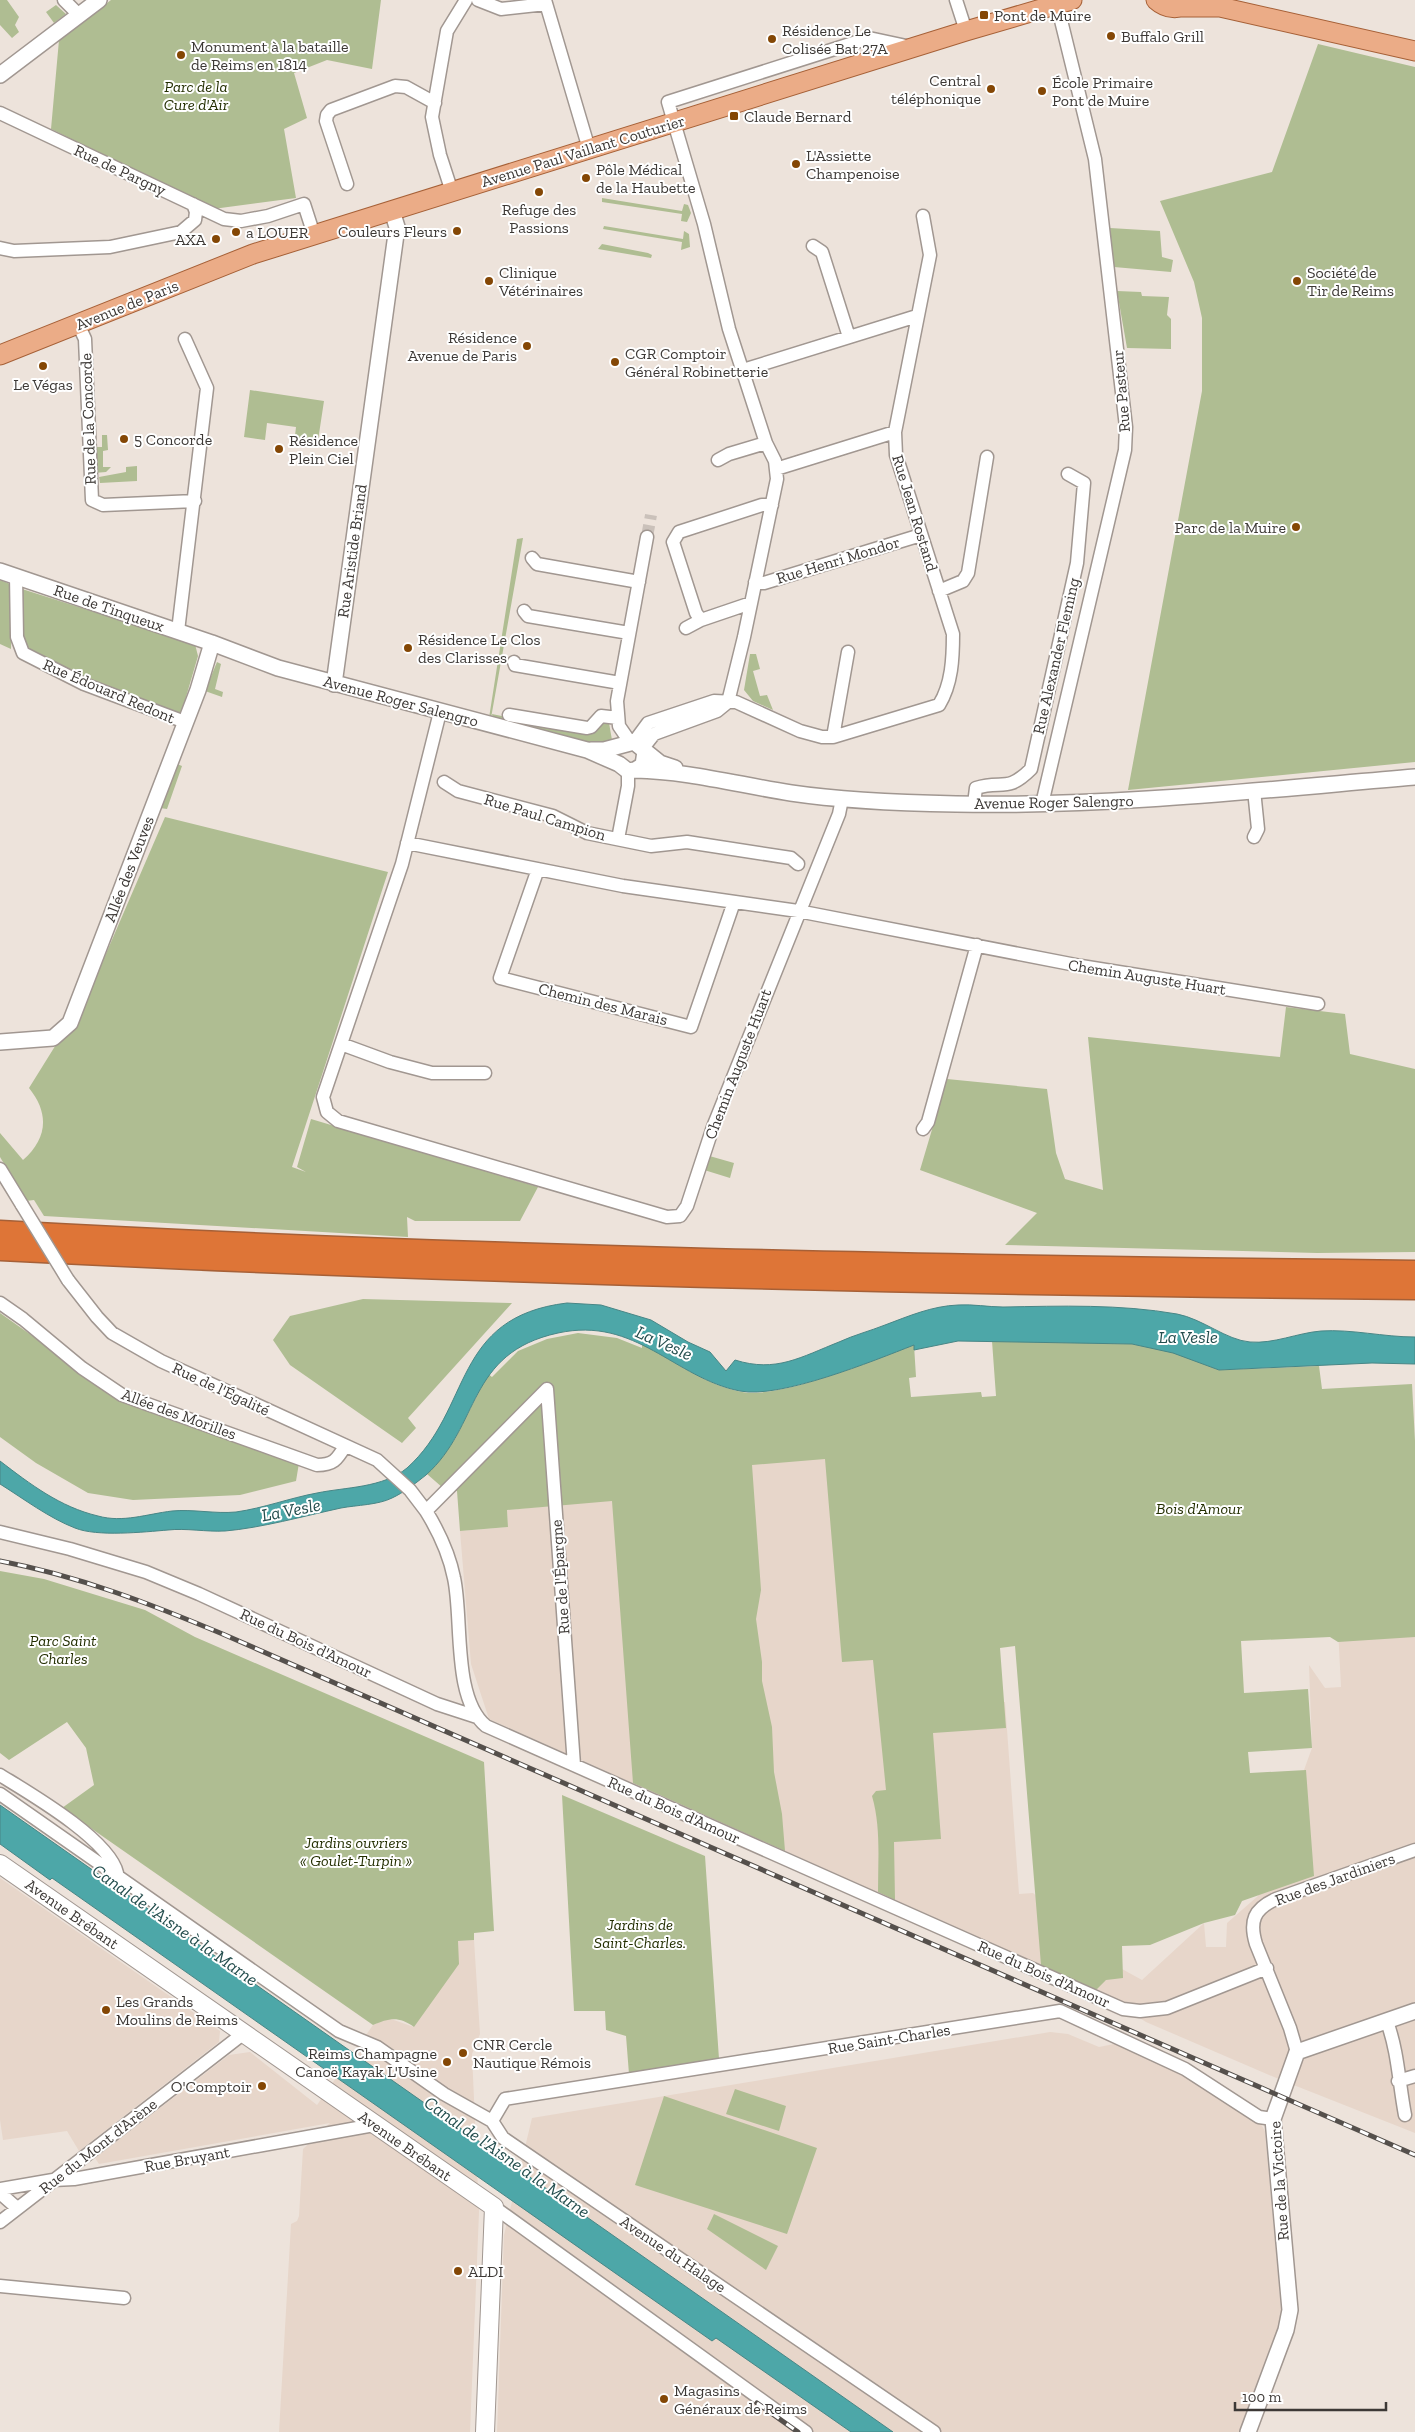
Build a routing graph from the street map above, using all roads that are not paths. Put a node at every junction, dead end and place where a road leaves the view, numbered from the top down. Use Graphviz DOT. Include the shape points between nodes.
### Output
graph roads {
  1 [pos="64,0"];
  2 [pos="99,0"];
  3 [pos="466,0"];
  4 [pos="478,0"];
  5 [pos="956,0"];
  6 [pos="1156,0"];
  7 [pos="545,2"];
  8 [pos="1064,2"];
  9 [pos="1187,3"];
  10 [pos="1217,3"];
  11 [pos="79,15"];
  12 [pos="966,30"];
  13 [pos="913,47"];
  14 [pos="1415,51"];
  15 [pos="0,75"];
  16 [pos="435,103"];
  17 [pos="0,113"];
  18 [pos="673,122"];
  19 [pos="589,149"];
  20 [pos="347,184"];
  21 [pos="452,192"];
  22 [pos="193,204"];
  23 [pos="392,210"];
  24 [pos="923,216"];
  25 [pos="314,235"];
  26 [pos="813,246"];
  27 [pos="0,248"];
  28 [pos="254,254"];
  29 [pos="917,316"];
  30 [pos="78,324"];
  31 [pos="849,337"];
  32 [pos="184,339"];
  33 [pos="0,355"];
  34 [pos="743,370"];
  35 [pos="895,432"];
  36 [pos="766,443"];
  37 [pos="987,457"];
  38 [pos="718,460"];
  39 [pos="776,469"];
  40 [pos="1068,474"];
  41 [pos="195,501"];
  42 [pos="772,505"];
  43 [pos="921,535"];
  44 [pos="647,537"];
  45 [pos="532,558"];
  46 [pos="0,571"];
  47 [pos="16,576"];
  48 [pos="639,582"];
  49 [pos="755,582"];
  50 [pos="939,591"];
  51 [pos="751,603"];
  52 [pos="524,611"];
  53 [pos="701,620"];
  54 [pos="686,628"];
  55 [pos="178,631"];
  56 [pos="629,633"];
  57 [pos="215,644"];
  58 [pos="848,652"];
  59 [pos="514,662"];
  60 [pos="335,676"];
  61 [pos="620,682"];
  62 [pos="728,702"];
  63 [pos="440,712"];
  64 [pos="509,715"];
  65 [pos="618,718"];
  66 [pos="186,722"];
  67 [pos="833,737"];
  68 [pos="635,746"];
  69 [pos="587,750"];
  70 [pos="628,768"];
  71 [pos="694,775"];
  72 [pos="1415,777"];
  73 [pos="444,782"];
  74 [pos="1254,790"];
  75 [pos="842,799"];
  76 [pos="974,804"];
  77 [pos="1042,804"];
  78 [pos="1254,838"];
  79 [pos="618,839"];
  80 [pos="407,843"];
  81 [pos="798,864"];
  82 [pos="538,869"];
  83 [pos="734,902"];
  84 [pos="798,912"];
  85 [pos="977,945"];
  86 [pos="1318,1004"];
  87 [pos="0,1042"];
  88 [pos="341,1044"];
  89 [pos="485,1073"];
  90 [pos="923,1128"];
  91 [pos="0,1168"];
  92 [pos="0,1232"];
  93 [pos="0,1249"];
  94 [pos="1415,1272"];
  95 [pos="1415,1288"];
  96 [pos="0,1303"];
  97 [pos="344,1446"];
  98 [pos="426,1511"];
  99 [pos="0,1532"];
  100 [pos="477,1717"];
  101 [pos="574,1765"];
  102 [pos="0,1775"];
  103 [pos="0,1794"];
  104 [pos="1415,1850"];
  105 [pos="0,1864"];
  106 [pos="117,1875"];
  107 [pos="1267,1968"];
  108 [pos="1415,2011"];
  109 [pos="1387,2022"];
  110 [pos="244,2033"];
  111 [pos="1297,2052"];
  112 [pos="1415,2076"];
  113 [pos="1398,2081"];
  114 [pos="1405,2115"];
  115 [pos="1273,2119"];
  116 [pos="486,2121"];
  117 [pos="374,2125"];
  118 [pos="53,2180"];
  119 [pos="0,2191"];
  120 [pos="494,2207"];
  121 [pos="17,2208"];
  122 [pos="0,2222"];
  123 [pos="0,2286"];
  124 [pos="124,2298"];
  125 [pos="485,2432"];
  126 [pos="806,2432"];
  127 [pos="934,2432"];
  128 [pos="1248,2432"];
  1 -- 11 [label="street"];
  2 -- 11 [label="street"];
  3 -- 16 [label="street" via="447,31"];
  4 -- 7 [label="street" via="500,9"];
  5 -- 12 [label="street"];
  6 -- 9 [label="main road" via="1168,7"];
  7 -- 19 [label="street"];
  8 -- 12 [label="main road, Avenue Paul Vaillant Couturier"];
  8 -- 77 [label="street, Rue Pasteur" via="1095,159 1126,426 1125,450"];
  9 -- 10 [label="main road"];
  10 -- 14 [label="main road"];
  11 -- 15 [label="street"];
  12 -- 13 [label="main road, Avenue Paul Vaillant Couturier"];
  13 -- 18 [label="main road, Avenue Paul Vaillant Couturier"];
  13 -- 18 [label="street, Avenue Paul Vaillant Couturier" via="869,38 668,102"];
  16 -- 20 [label="street" via="406,86 395,86 331,110 326,121"];
  16 -- 21 [label="street" via="432,124"];
  17 -- 22 [label="street, Rue de Pargny"];
  18 -- 19 [label="main road, Avenue Paul Vaillant Couturier"];
  18 -- 34 [label="street"];
  19 -- 21 [label="main road, Avenue Paul Vaillant Couturier"];
  21 -- 23 [label="main road, Avenue Paul Vaillant Couturier"];
  22 -- 25 [label="street, Rue de Pargny" via="224,219 241,221 304,204"];
  22 -- 27 [label="street" via="195,220 181,232 110,247 14,251"];
  23 -- 25 [label="main road, Avenue Paul Vaillant Couturier"];
  23 -- 60 [label="street, Rue Aristide Briand" via="397,227"];
  24 -- 29 [label="street, Rue Jean Rostand" via="930,256"];
  25 -- 28 [label="main road, Avenue Paul Vaillant Couturier"];
  26 -- 31 [label="street" via="822,252"];
  28 -- 30 [label="main road, Avenue de Paris"];
  29 -- 31 [label="street"];
  29 -- 35 [label="street, Rue Jean Rostand"];
  30 -- 33 [label="main road, Avenue de Paris"];
  30 -- 41 [label="street, Rue de la Concorde" via="85,339 92,500 103,505"];
  31 -- 34 [label="street"];
  32 -- 41 [label="street" via="207,388"];
  34 -- 36 [label="street"];
  35 -- 39 [label="street"];
  35 -- 43 [label="street, Rue Jean Rostand" via="896,455"];
  36 -- 38 [label="street"];
  36 -- 39 [label="street"];
  37 -- 50 [label="street, Rue Jean Rostand" via="968,572 963,581"];
  39 -- 42 [label="street"];
  40 -- 76 [label="street, Rue Alexander Fleming" via="1084,483 1077,562 1031,769 1008,785 976,788"];
  41 -- 55 [label="street"];
  42 -- 49 [label="street"];
  42 -- 53 [label="street" via="680,532 676,537 673,542"];
  43 -- 49 [label="street, Rue Henri Mondor" via="764,583"];
  43 -- 50 [label="street, Rue Jean Rostand"];
  44 -- 48 [label="street"];
  45 -- 48 [label="street" via="537,564"];
  46 -- 47 [label="street, Rue de Tinqueux"];
  47 -- 55 [label="street, Rue de Tinqueux"];
  47 -- 66 [label="street, Rue Édouard Redont" via="17,638 23,653 77,681"];
  48 -- 56 [label="street"];
  49 -- 51 [label="street"];
  50 -- 67 [label="street, Rue Jean Rostand" via="952,634 953,654 947,693 940,705"];
  51 -- 53 [label="street"];
  51 -- 62 [label="street"];
  52 -- 56 [label="street" via="528,616"];
  53 -- 54 [label="street"];
  55 -- 57 [label="street, Rue de Tinqueux"];
  56 -- 61 [label="street"];
  57 -- 60 [label="street, Avenue Roger Salengro" via="278,668"];
  57 -- 66 [label="street, Allée des Veuves"];
  58 -- 67 [label="street"];
  59 -- 61 [label="street" via="515,666"];
  60 -- 63 [label="street, Avenue Roger Salengro"];
  61 -- 65 [label="street"];
  62 -- 67 [label="street, Rue Jean Rostand" via="736,702 800,731"];
  62 -- 68 [label="street" via="717,711 654,734"];
  63 -- 69 [label="street, Avenue Roger Salengro"];
  63 -- 80 [label="street"];
  64 -- 65 [label="street" via="587,728 601,716"];
  65 -- 68 [label="street" via="619,726"];
  66 -- 87 [label="street, Allée des Veuves" via="70,1023 53,1038"];
  68 -- 69 [label="street, Avenue Roger Salengro"];
  68 -- 70 [label="street" via="645,760"];
  68 -- 70 [label="street" via="617,754"];
  68 -- 71 [label="street, Avenue Roger Salengro" via="660,762"];
  69 -- 70 [label="street, Avenue Roger Salengro"];
  70 -- 71 [label="street, Avenue Roger Salengro"];
  70 -- 79 [label="street, Rue Paul Campion" via="628,786"];
  71 -- 75 [label="street, Avenue Roger Salengro" via="744,786"];
  72 -- 74 [label="street, Avenue Roger Salengro"];
  73 -- 79 [label="street, Rue Paul Campion" via="458,791 553,816 587,833"];
  74 -- 77 [label="street, Avenue Roger Salengro"];
  74 -- 78 [label="street" via="1258,829"];
  75 -- 76 [label="street, Avenue Roger Salengro"];
  75 -- 84 [label="street, Chemin Auguste Huart" via="839,814"];
  76 -- 77 [label="street, Avenue Roger Salengro"];
  79 -- 81 [label="street, Rue Paul Campion" via="651,846 687,842 791,858"];
  80 -- 82 [label="street"];
  80 -- 88 [label="street" via="394,891"];
  82 -- 83 [label="street" via="623,886"];
  82 -- 83 [label="street, Chemin des Marais" via="500,978 691,1027"];
  83 -- 84 [label="street"];
  84 -- 85 [label="street, Chemin Auguste Huart"];
  84 -- 88 [label="street, Chemin Auguste Huart" via="712,1127 687,1206 680,1216 667,1217 338,1121 327,1112 322,1097"];
  85 -- 86 [label="street, Chemin Auguste Huart" via="1081,966"];
  85 -- 90 [label="street" via="928,1122"];
  88 -- 89 [label="street" via="432,1073"];
  91 -- 97 [label="street, Rue de l'Égalité, bridge" via="68,1280 112,1333 161,1361"];
  92 -- 94 [label="highway" via="628,1259"];
  93 -- 95 [label="highway" via="622,1275 1034,1285"];
  96 -- 97 [label="street, Allée des Morilles" via="82,1368 122,1395 316,1465 329,1465 337,1460"];
  97 -- 98 [label="street, Rue de l'Égalité" via="377,1460 410,1490"];
  98 -- 100 [label="street" via="444,1544 455,1579 464,1675"];
  98 -- 101 [label="street, Rue de l'Épargne" via="547,1389"];
  99 -- 100 [label="street, Rue du Bois d'Amour" via="70,1548 146,1572 437,1704"];
  100 -- 101 [label="street, Rue du Bois d'Amour" via="494,1730"];
  101 -- 107 [label="street, Rue du Bois d'Amour" via="1123,2009 1140,2012 1168,2008"];
  102 -- 106 [label="street, Avenue du Halage" via="98,1842"];
  103 -- 106 [label="street, Avenue du Halage"];
  104 -- 107 [label="street, Rue des Jardiniers" via="1264,1905 1252,1926"];
  105 -- 110 [label="main road, Avenue Brébant"];
  106 -- 116 [label="street, Avenue du Halage" via="339,2031 377,2047"];
  107 -- 111 [label="street"];
  108 -- 109 [label="street"];
  109 -- 111 [label="street"];
  109 -- 113 [label="street" via="1394,2040"];
  110 -- 117 [label="main road, Avenue Brébant"];
  110 -- 118 [label="street, Rue du Mont d'Arène"];
  111 -- 115 [label="street, Rue de la Victoire"];
  112 -- 113 [label="street"];
  113 -- 114 [label="street"];
  115 -- 116 [label="street, Rue Saint-Charles" via="1259,2117 1185,2069 1060,2011 505,2099"];
  115 -- 128 [label="street, Rue de la Victoire" via="1290,2310 1286,2330"];
  116 -- 127 [label="street, Avenue du Halage" via="503,2138"];
  117 -- 118 [label="street, Rue Bruyant" via="74,2179"];
  117 -- 120 [label="main road, Avenue Brébant"];
  118 -- 119 [label="street, Rue Bruyant"];
  118 -- 121 [label="street, Rue du Mont d'Arène"];
  119 -- 121 [label="street"];
  120 -- 125 [label="main road"];
  120 -- 126 [label="street, Avenue Brébant"];
  121 -- 122 [label="street, Rue du Mont d'Arène"];
  123 -- 124 [label="street"];
}
